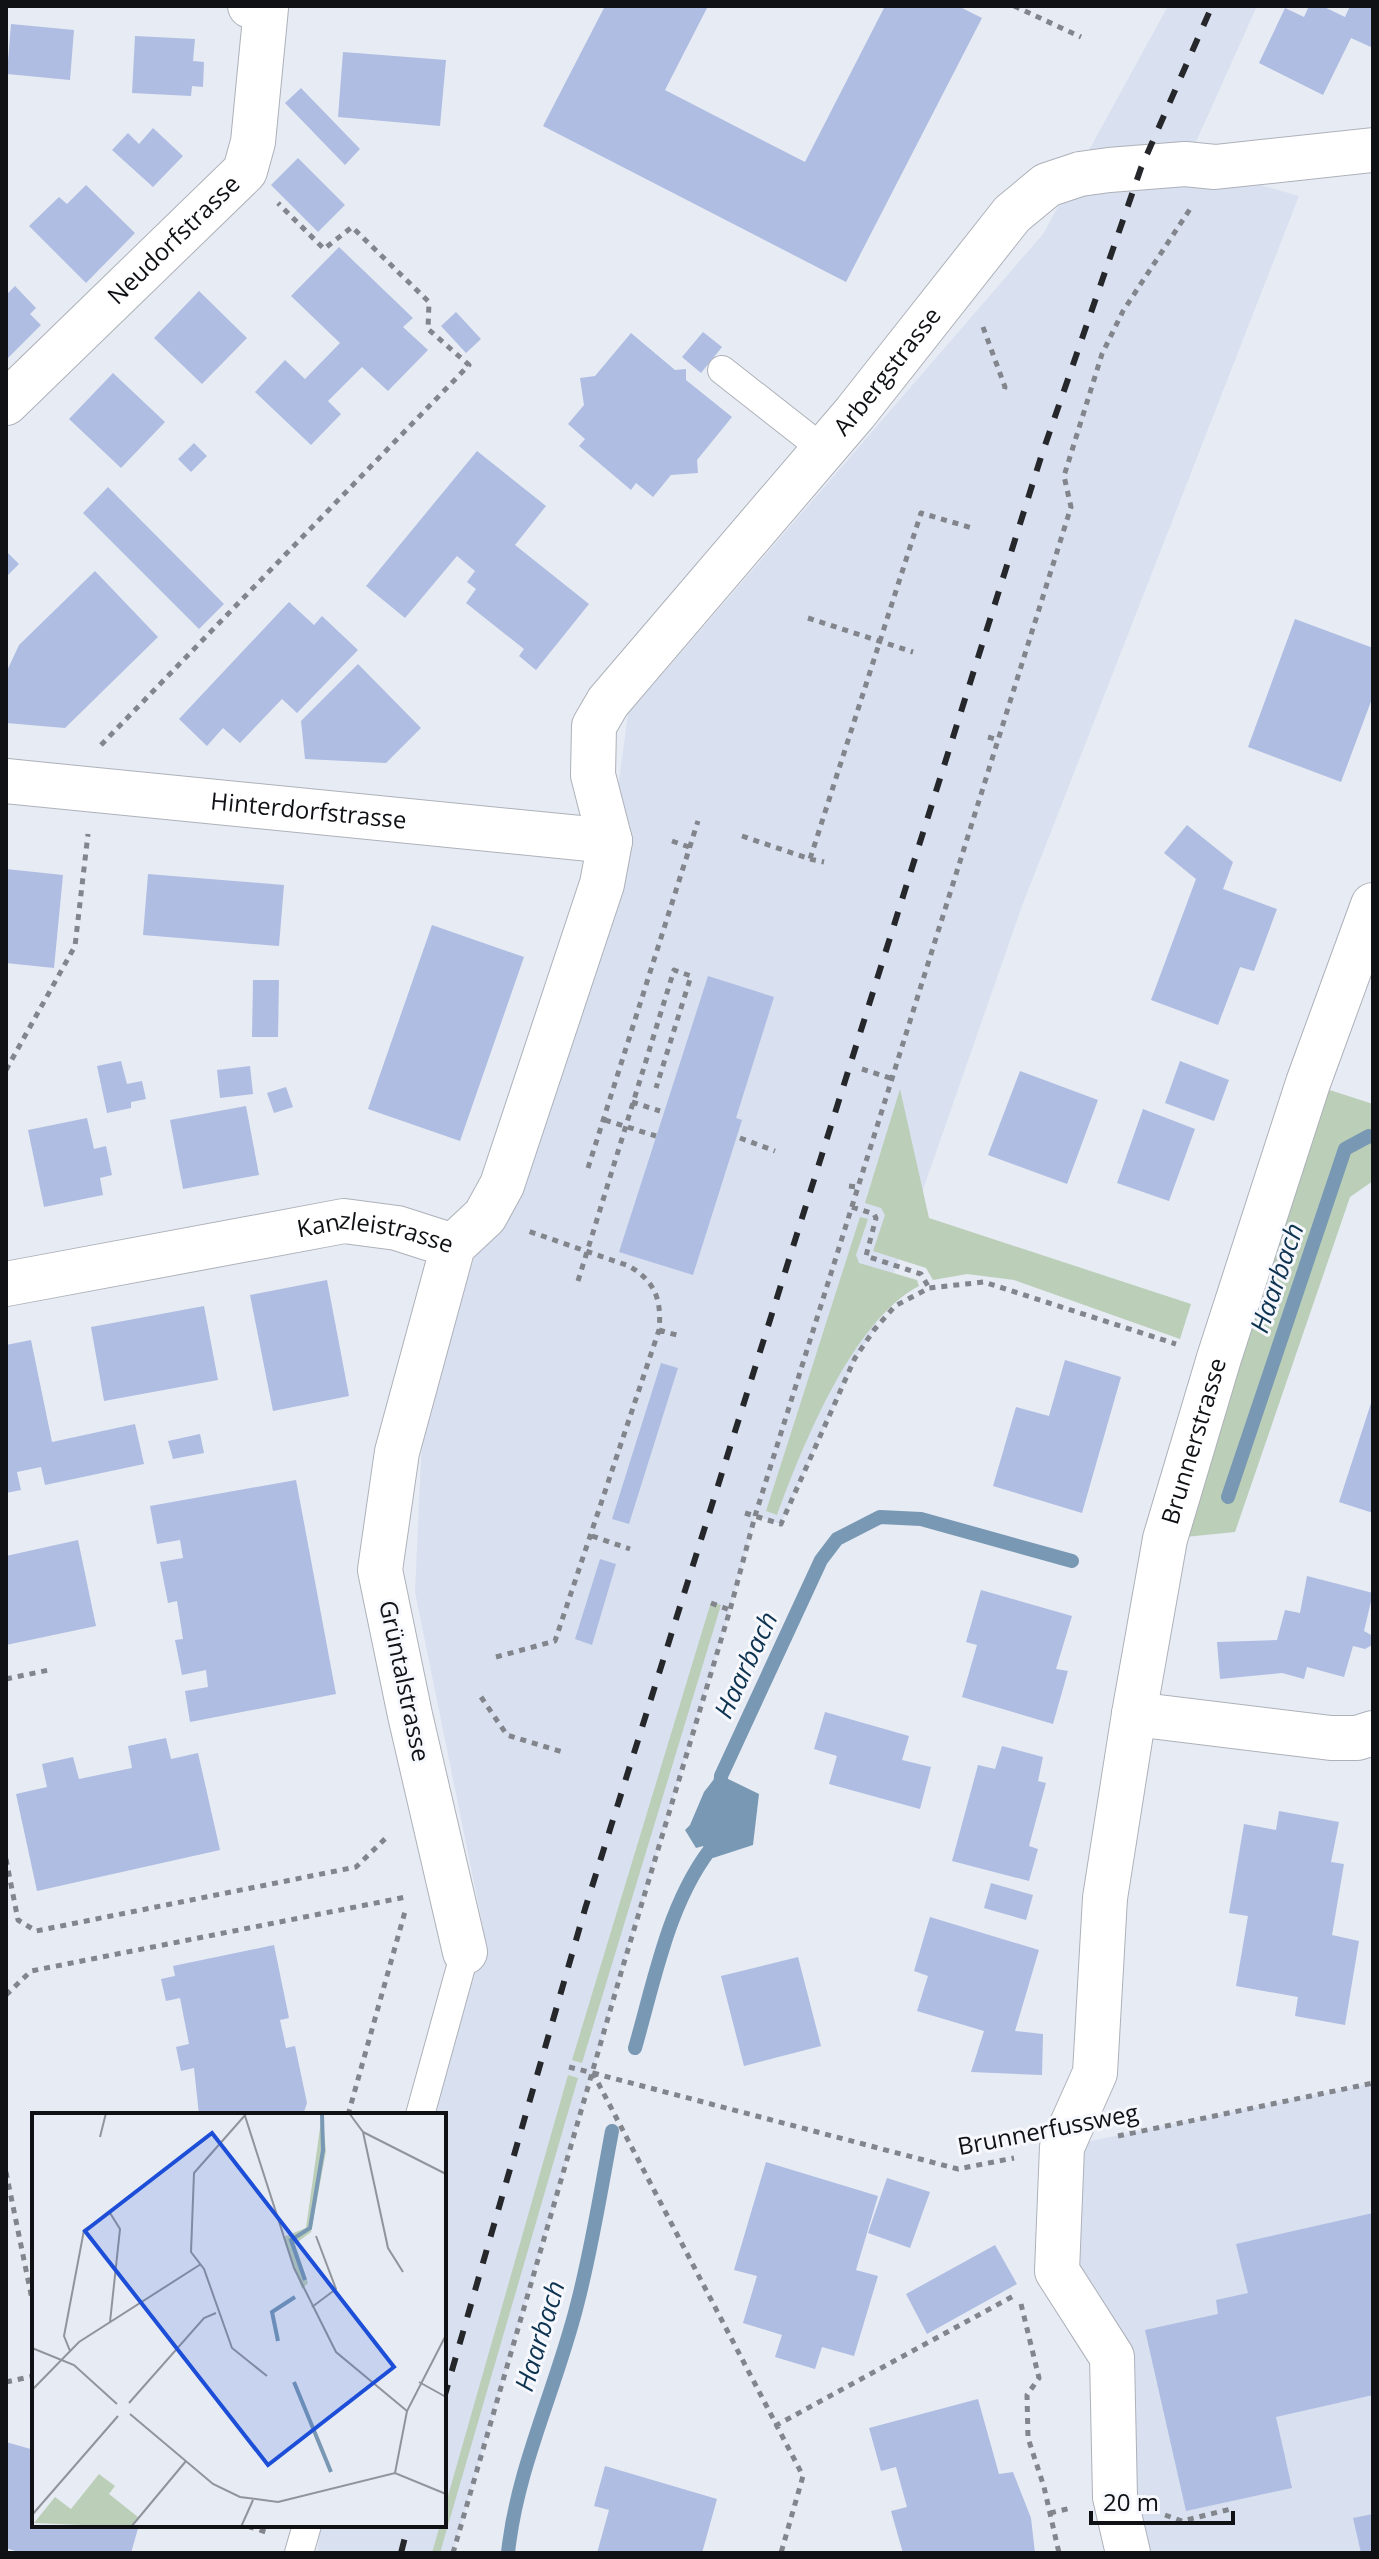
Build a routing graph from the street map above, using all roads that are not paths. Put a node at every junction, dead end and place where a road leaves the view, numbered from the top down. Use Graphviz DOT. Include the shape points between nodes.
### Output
graph roads {
  1 [pos="250,6"];
  2 [pos="1373,150"];
  3 [pos="722,370"];
  4 [pos="6,403"];
  5 [pos="824,450"];
  6 [pos="6,781"];
  7 [pos="610,841"];
  8 [pos="1373,905"];
  9 [pos="453,1246"];
  10 [pos="6,1284"];
  11 [pos="1134,1714"];
  12 [pos="1373,1733"];
  13 [pos="465,1952"];
  14 [pos="421,2113"];
  15 [pos="306,2527"];
  16 [pos="1125,2539"];
  17 [pos="299,2553"];
  1 -- 4 [label="street, Neudorfstrasse" via="266,8 253,142 245,171"];
  2 -- 5 [label="street, Arbergstrasse" via="1228,166 1185,164 1080,174 1047,185 1012,214"];
  3 -- 5 [label="lane"];
  5 -- 7 [label="street, Arbergstrasse" via="608,702 594,726 593,775"];
  6 -- 7 [label="street, Hinterdorfstrasse"];
  7 -- 9 [label="street, Kanzleistrasse" via="602,884 502,1185 485,1216"];
  8 -- 11 [label="street, Brunnerstrasse" via="1308,1083 1165,1539"];
  9 -- 10 [label="street, Kanzleistrasse" via="397,1228 344,1221"];
  9 -- 13 [label="street, Grüntalstrasse" via="397,1452 380,1570"];
  11 -- 12 [label="street" via="1331,1738"];
  11 -- 16 [label="street, Brunnerstrasse" via="1105,1898 1095,2073 1062,2147 1057,2271 1112,2357 1115,2497"];
  13 -- 14 [label="lane, Grüntalstrasse"];
  15 -- 17 [label="lane"];
}
